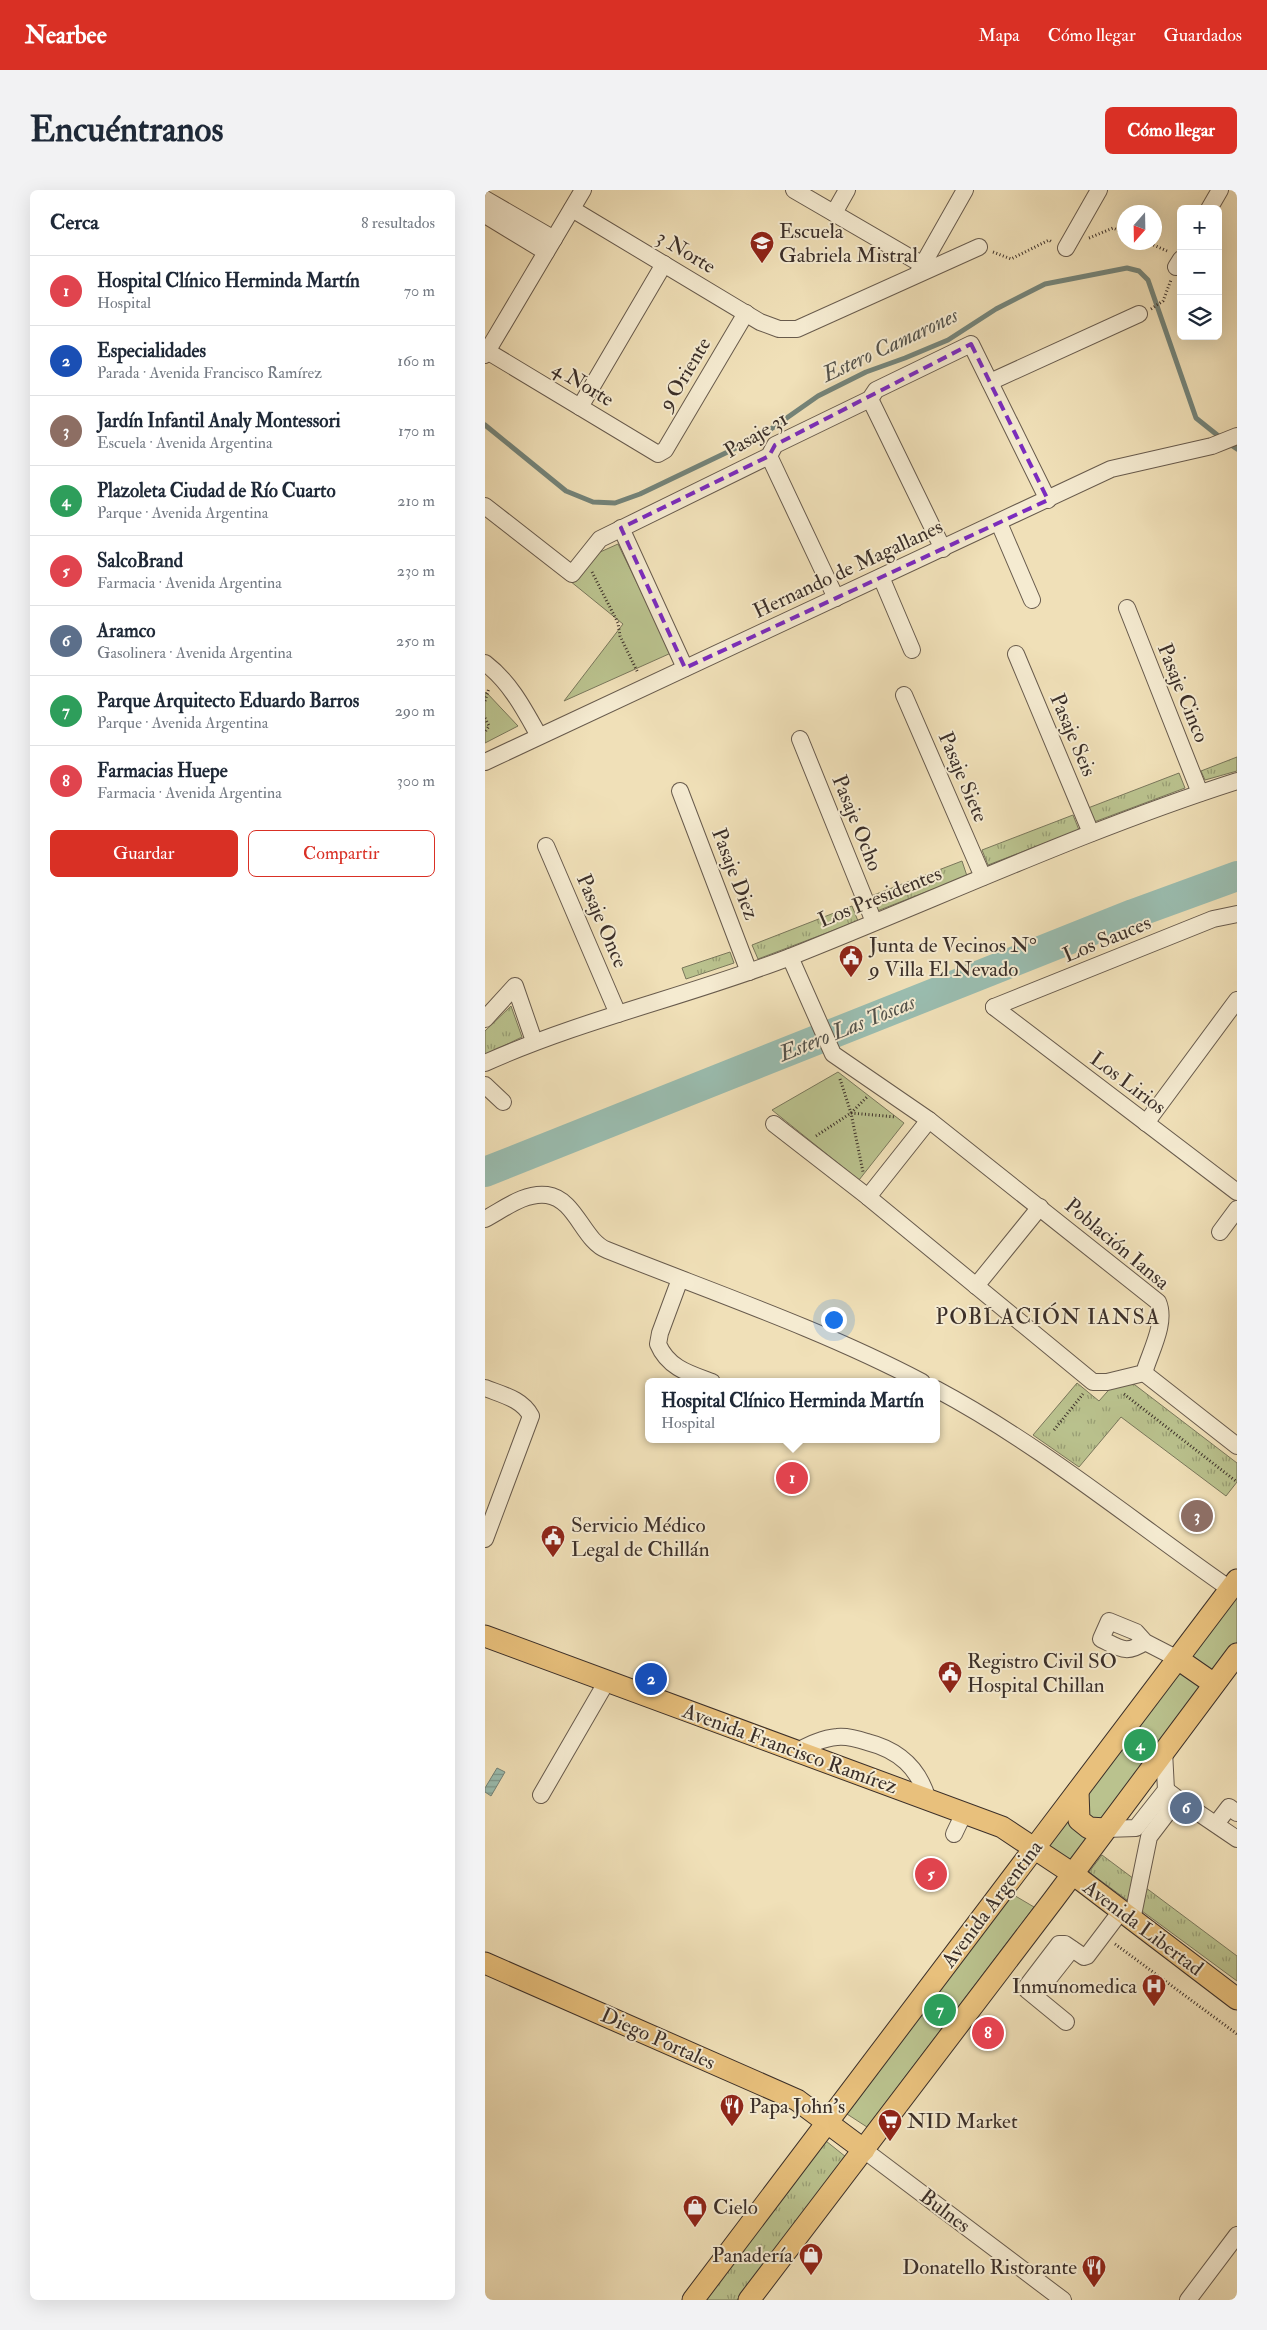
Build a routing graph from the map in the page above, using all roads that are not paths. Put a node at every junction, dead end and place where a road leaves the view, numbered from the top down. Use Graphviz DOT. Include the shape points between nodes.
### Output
graph roads {
  1 [pos="583,190"];
  2 [pos="794,190"];
  3 [pos="847,190"];
  4 [pos="965,190"];
  5 [pos="1099,190"];
  6 [pos="1220,190"];
  7 [pos="485,198"];
  8 [pos="1211,205"];
  9 [pos="571,209"];
  10 [pos="834,213"];
  11 [pos="485,215"];
  12 [pos="550,246"];
  13 [pos="979,247"];
  14 [pos="1066,248"];
  15 [pos="664,264"];
  16 [pos="920,270"];
  17 [pos="746,313"];
  18 [pos="1143,313"];
  19 [pos="486,353"];
  20 [pos="990,382"];
  21 [pos="870,399"];
  22 [pos="580,407"];
  23 [pos="1237,436"];
  24 [pos="658,454"];
  25 [pos="769,456"];
  26 [pos="1049,500"];
  27 [pos="485,506"];
  28 [pos="999,523"];
  29 [pos="621,528"];
  30 [pos="943,549"];
  31 [pos="881,577"];
  32 [pos="836,598"];
  33 [pos="1032,600"];
  34 [pos="1127,608"];
  35 [pos="912,650"];
  36 [pos="1016,654"];
  37 [pos="485,663"];
  38 [pos="685,668"];
  39 [pos="904,695"];
  40 [pos="539,736"];
  41 [pos="800,739"];
  42 [pos="485,762"];
  43 [pos="1237,781"];
  44 [pos="680,791"];
  45 [pos="1201,793"];
  46 [pos="1091,833"];
  47 [pos="546,846"];
  48 [pos="983,877"];
  49 [pos="1237,914"];
  50 [pos="874,922"];
  51 [pos="790,957"];
  52 [pos="749,972"];
  53 [pos="1237,1000"];
  54 [pos="994,1007"];
  55 [pos="618,1014"];
  56 [pos="485,1019"];
  57 [pos="535,1041"];
  58 [pos="485,1063"];
  59 [pos="485,1085"];
  60 [pos="503,1102"];
  61 [pos="929,1120"];
  62 [pos="1146,1123"];
  63 [pos="774,1124"];
  64 [pos="1237,1192"];
  65 [pos="868,1197"];
  66 [pos="1039,1208"];
  67 [pos="1237,1209"];
  68 [pos="485,1219"];
  69 [pos="1220,1232"];
  70 [pos="680,1279"];
  71 [pos="976,1286"];
  72 [pos="1144,1373"];
  73 [pos="701,1378"];
  74 [pos="913,1378"];
  75 [pos="485,1388"];
  76 [pos="940,1391"];
  77 [pos="1237,1446"];
  78 [pos="485,1539"];
  79 [pos="1233,1584"];
  80 [pos="485,1636"];
  81 [pos="1145,1642"];
  82 [pos="1237,1654"];
  83 [pos="1178,1659"];
  84 [pos="607,1681"];
  85 [pos="1214,1684"];
  86 [pos="797,1751"];
  87 [pos="1164,1752"];
  88 [pos="1078,1791"];
  89 [pos="541,1795"];
  90 [pos="1172,1795"];
  91 [pos="928,1800"];
  92 [pos="964,1813"];
  93 [pos="1237,1813"];
  94 [pos="1216,1824"];
  95 [pos="1106,1829"];
  96 [pos="1143,1833"];
  97 [pos="954,1834"];
  98 [pos="1237,1839"];
  99 [pos="1035,1847"];
  100 [pos="1073,1874"];
  101 [pos="1127,1915"];
  102 [pos="487,1967"];
  103 [pos="1237,1999"];
  104 [pos="1066,2022"];
  105 [pos="828,2122"];
  106 [pos="864,2150"];
  107 [pos="1237,2235"];
  108 [pos="1055,2297"];
  109 [pos="693,2300"];
  110 [pos="749,2300"];
  111 [pos="1188,2300"];
  1 -- 9 [label="street"];
  2 -- 10 [label="street"];
  3 -- 10 [label="street"];
  4 -- 16 [label="street"];
  5 -- 14 [label="street"];
  6 -- 8 [label="street"];
  7 -- 12 [label="street"];
  9 -- 12 [label="street"];
  9 -- 15 [label="street, 3 Norte"];
  10 -- 16 [label="street"];
  11 -- 12 [label="street"];
  12 -- 19 [label="street"];
  13 -- 16 [label="street"];
  15 -- 17 [label="street, 3 Norte"];
  15 -- 22 [label="street"];
  16 -- 17 [label="street, 3 Norte" via="797,329 779,329"];
  17 -- 24 [label="street, 9 Oriente" via="665,450"];
  18 -- 20 [label="street"];
  19 -- 22 [label="street, 4 Norte"];
  20 -- 21 [label="street, Pasaje 31" via="971,344 876,390"];
  20 -- 26 [label="street"];
  21 -- 25 [label="street, Pasaje 31" via="775,445"];
  21 -- 30 [label="street"];
  22 -- 24 [label="street, 4 Norte"];
  23 -- 26 [label="street, Hernando de Magallanes" via="1212,446 1123,464"];
  25 -- 29 [label="street, Pasaje 31"];
  25 -- 32 [label="street"];
  26 -- 28 [label="street, Hernando de Magallanes"];
  27 -- 29 [label="street, Pasaje 31" via="572,574 600,539"];
  28 -- 30 [label="street, Hernando de Magallanes"];
  28 -- 33 [label="street"];
  29 -- 38 [label="street"];
  30 -- 31 [label="street, Hernando de Magallanes"];
  31 -- 32 [label="street, Hernando de Magallanes"];
  31 -- 35 [label="street"];
  32 -- 38 [label="street, Hernando de Magallanes"];
  34 -- 45 [label="street, Pasaje Cinco"];
  36 -- 46 [label="street, Pasaje Seis"];
  37 -- 40 [label="street" via="519,699"];
  38 -- 40 [label="street, Hernando de Magallanes"];
  39 -- 48 [label="street, Pasaje Siete"];
  40 -- 42 [label="street, Hernando de Magallanes"];
  41 -- 50 [label="street, Pasaje Ocho"];
  43 -- 45 [label="street, Los Presidentes"];
  44 -- 52 [label="street, Pasaje Diez"];
  45 -- 46 [label="street, Los Presidentes"];
  46 -- 48 [label="street, Los Presidentes"];
  47 -- 55 [label="street, Pasaje Once"];
  48 -- 50 [label="street, Los Presidentes"];
  49 -- 54 [label="street, Los Sauces" via="1213,919"];
  50 -- 51 [label="street, Los Presidentes"];
  51 -- 52 [label="street, Los Presidentes"];
  51 -- 61 [label="street, Población Iansa" via="829,1047"];
  52 -- 55 [label="street, Los Presidentes"];
  53 -- 62 [label="street"];
  54 -- 62 [label="street, Los Lirios"];
  55 -- 57 [label="street, Los Presidentes"];
  56 -- 57 [label="street" via="515,986"];
  57 -- 58 [label="street, Los Presidentes"];
  59 -- 60 [label="street"];
  61 -- 65 [label="street"];
  61 -- 66 [label="street, Población Iansa"];
  62 -- 64 [label="street, Los Lirios"];
  63 -- 65 [label="street"];
  65 -- 71 [label="street"];
  66 -- 71 [label="street, Población Iansa"];
  66 -- 72 [label="street, Población Iansa" via="1158,1302 1162,1311"];
  67 -- 69 [label="street"];
  68 -- 70 [label="street" via="526,1197 548,1195 564,1203 602,1248"];
  70 -- 73 [label="street" via="658,1344 669,1362"];
  70 -- 74 [label="street" via="808,1329"];
  71 -- 72 [label="street" via="1100,1382"];
  72 -- 77 [label="street"];
  75 -- 78 [label="street" via="512,1398 528,1409 531,1416"];
  76 -- 79 [label="street" via="1062,1466"];
  79 -- 83 [label="main road, Avenida Argentina"];
  80 -- 84 [label="main road, Avenida Francisco Ramírez"];
  81 -- 83 [label="street"];
  82 -- 85 [label="main road"];
  83 -- 85 [label="main road"];
  83 -- 88 [label="main road, Avenida Argentina"];
  84 -- 86 [label="main road, Avenida Francisco Ramírez"];
  84 -- 89 [label="street"];
  85 -- 87 [label="main road"];
  86 -- 91 [label="main road, Avenida Francisco Ramírez"];
  86 -- 91 [label="street" via="836,1737 875,1744 901,1756 915,1770"];
  87 -- 90 [label="street"];
  87 -- 95 [label="main road"];
  88 -- 95 [label="main road" via="1079,1820 1089,1828"];
  88 -- 99 [label="main road, Avenida Argentina"];
  90 -- 94 [label="street"];
  90 -- 96 [label="street"];
  91 -- 92 [label="main road, Avenida Francisco Ramírez"];
  92 -- 97 [label="street"];
  92 -- 99 [label="main road, Avenida Francisco Ramírez" via="1002,1827"];
  93 -- 94 [label="street" via="1229,1807"];
  94 -- 98 [label="street"];
  95 -- 96 [label="street"];
  95 -- 100 [label="main road"];
  96 -- 101 [label="street"];
  99 -- 100 [label="main road, Avenida Libertad"];
  99 -- 105 [label="main road, Avenida Argentina"];
  100 -- 101 [label="main road, Avenida Libertad"];
  100 -- 106 [label="main road"];
  101 -- 103 [label="main road, Avenida Libertad"];
  101 -- 104 [label="street" via="1103,1935 1087,1956 1072,1949 1035,1996"];
  102 -- 105 [label="main road, Diego Portales" via="781,2093 807,2106"];
  105 -- 106 [label="main road, Bulnes"];
  105 -- 109 [label="main road, Avenida Argentina"];
  106 -- 108 [label="street, Bulnes"];
  106 -- 110 [label="main road"];
  107 -- 111 [label="street"];
}
